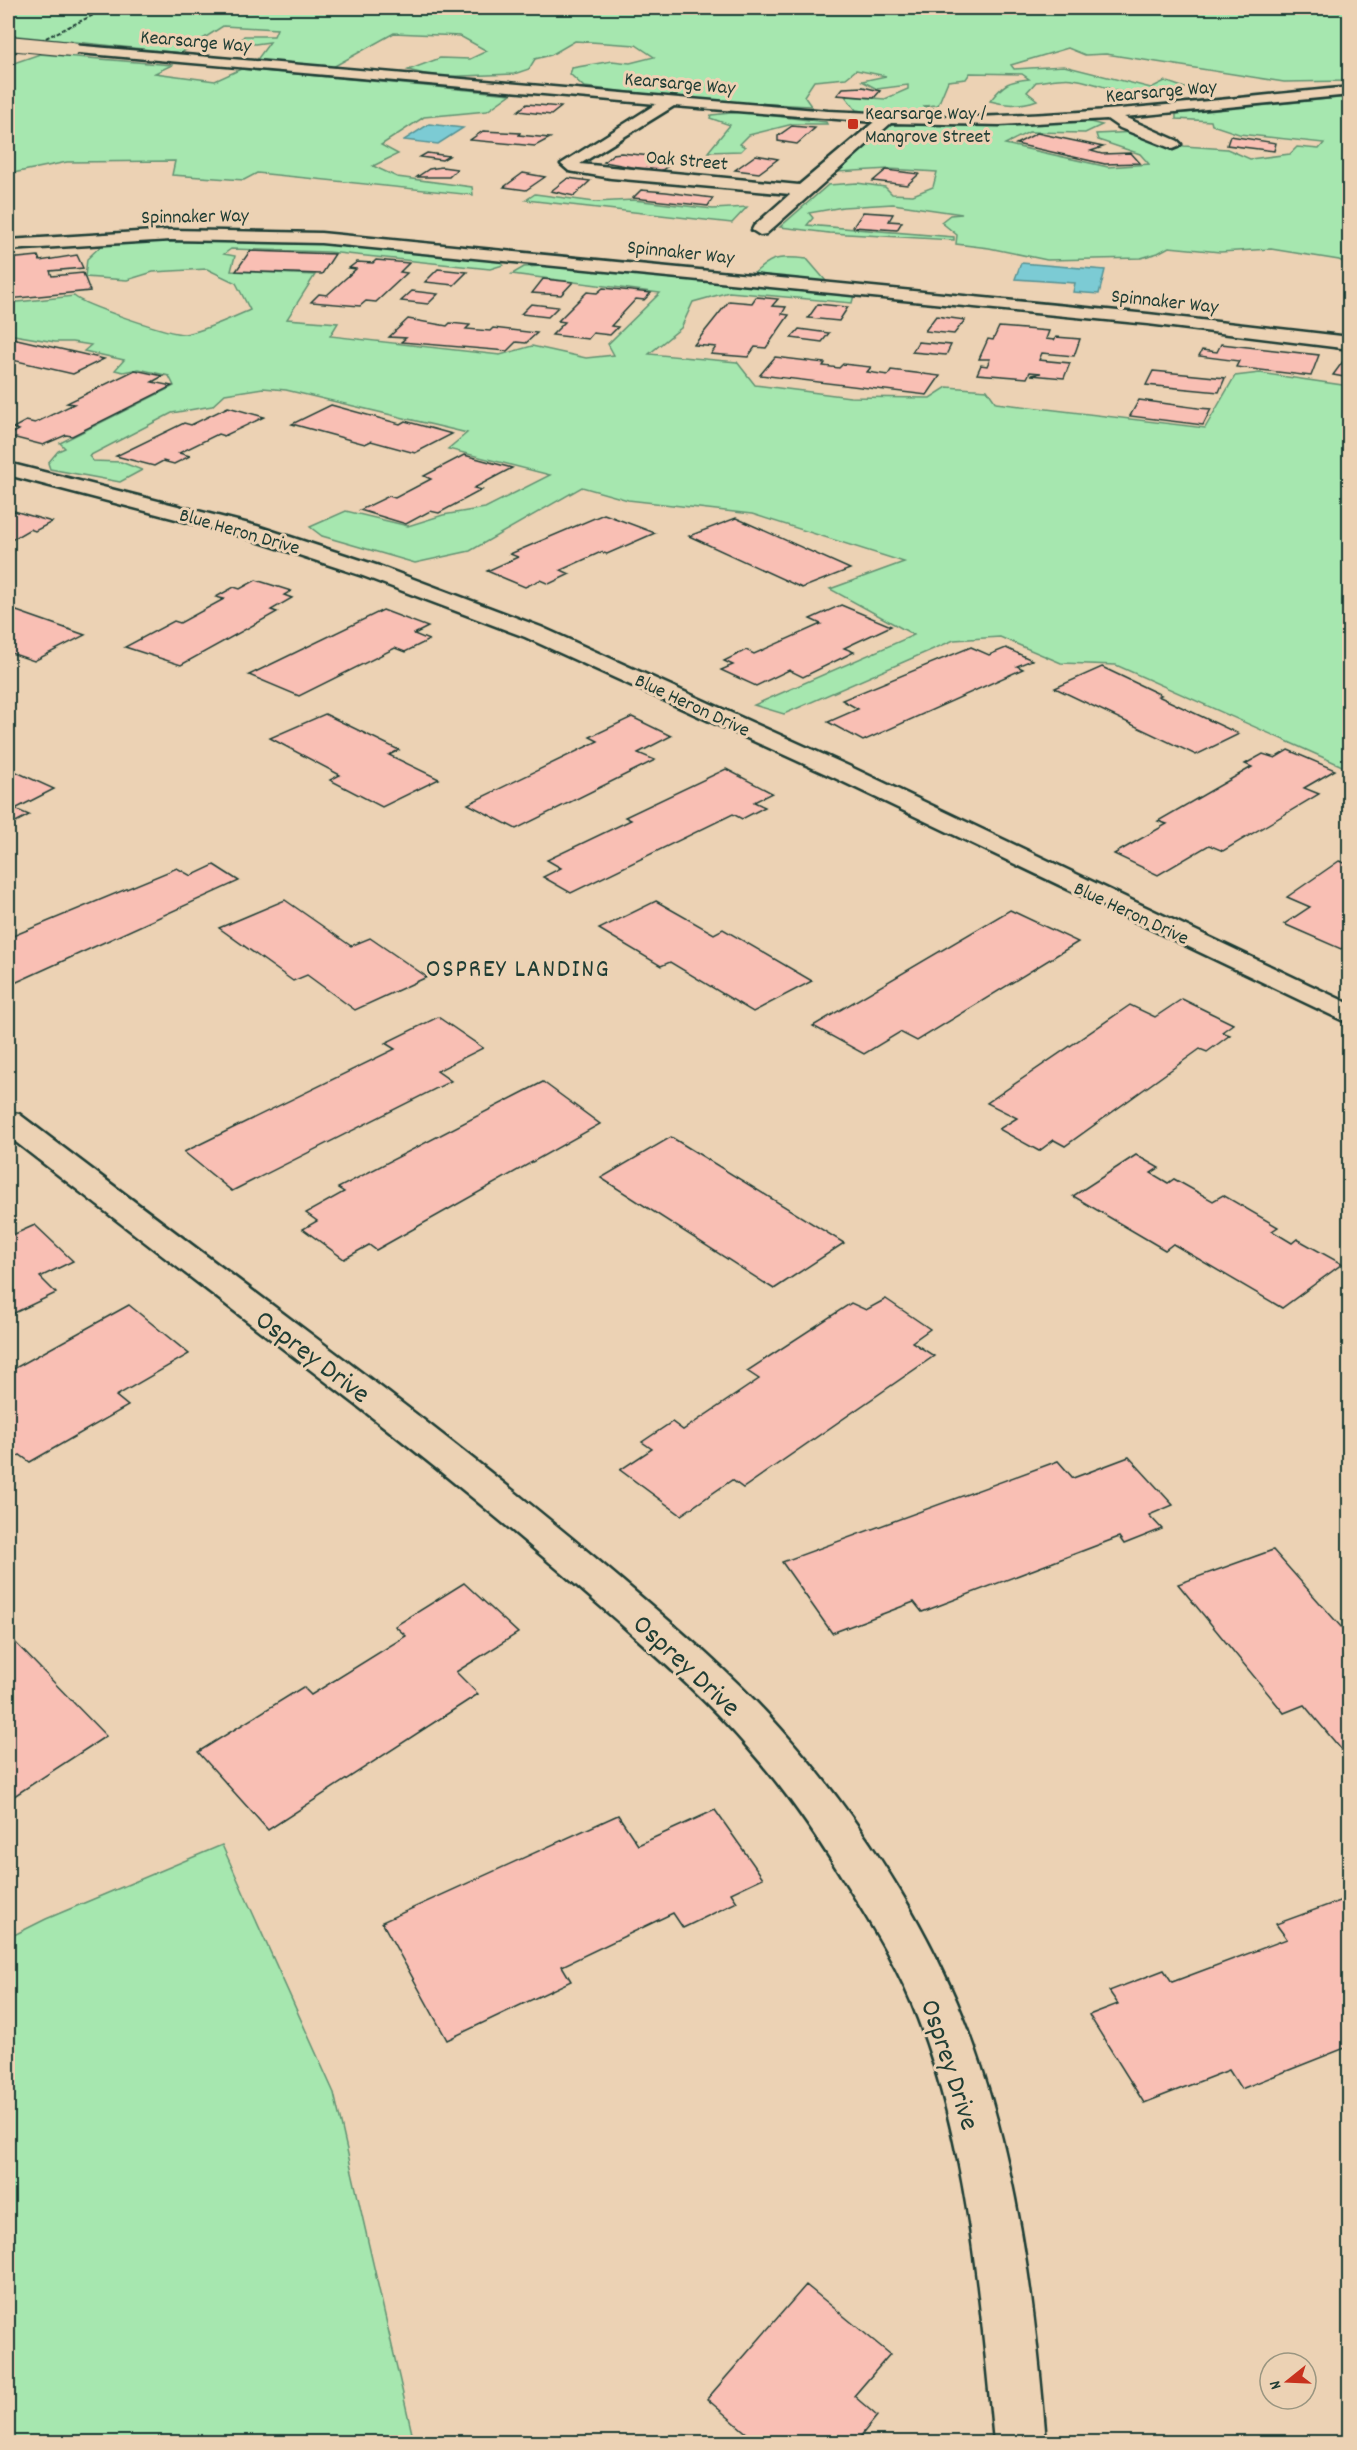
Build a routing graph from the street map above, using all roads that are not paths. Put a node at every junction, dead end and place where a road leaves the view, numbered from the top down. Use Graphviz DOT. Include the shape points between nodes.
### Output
graph roads {
  1 [pos="8,43"];
  2 [pos="1350,91"];
  3 [pos="671,101"];
  4 [pos="1110,114"];
  5 [pos="886,119"];
  6 [pos="1173,144"];
  7 [pos="802,190"];
  8 [pos="760,230"];
  9 [pos="8,245"];
  10 [pos="1350,344"];
  11 [pos="8,469"];
  12 [pos="1350,1015"];
  13 [pos="8,1120"];
  14 [pos="1020,2442"];
  1 -- 3 [label="street, Kearsarge Way, bridge"];
  2 -- 4 [label="street, Kearsarge Way"];
  3 -- 5 [label="street, Kearsarge Way"];
  3 -- 7 [label="street, Oak Street" via="569,164 588,170"];
  4 -- 5 [label="street, Kearsarge Way" via="1000,121"];
  4 -- 6 [label="street" via="1125,125"];
  5 -- 7 [label="street"];
  7 -- 8 [label="street"];
  9 -- 10 [label="street, Spinnaker Way" via="171,235 321,238 1101,314"];
  11 -- 12 [label="street, Blue Heron Drive" via="249,531 371,571 533,632 844,773"];
  13 -- 14 [label="street, Osprey Drive" via="447,1456 554,1544 749,1720 796,1777 849,1851 904,1939 919,1966 952,2050 984,2165"];
}
